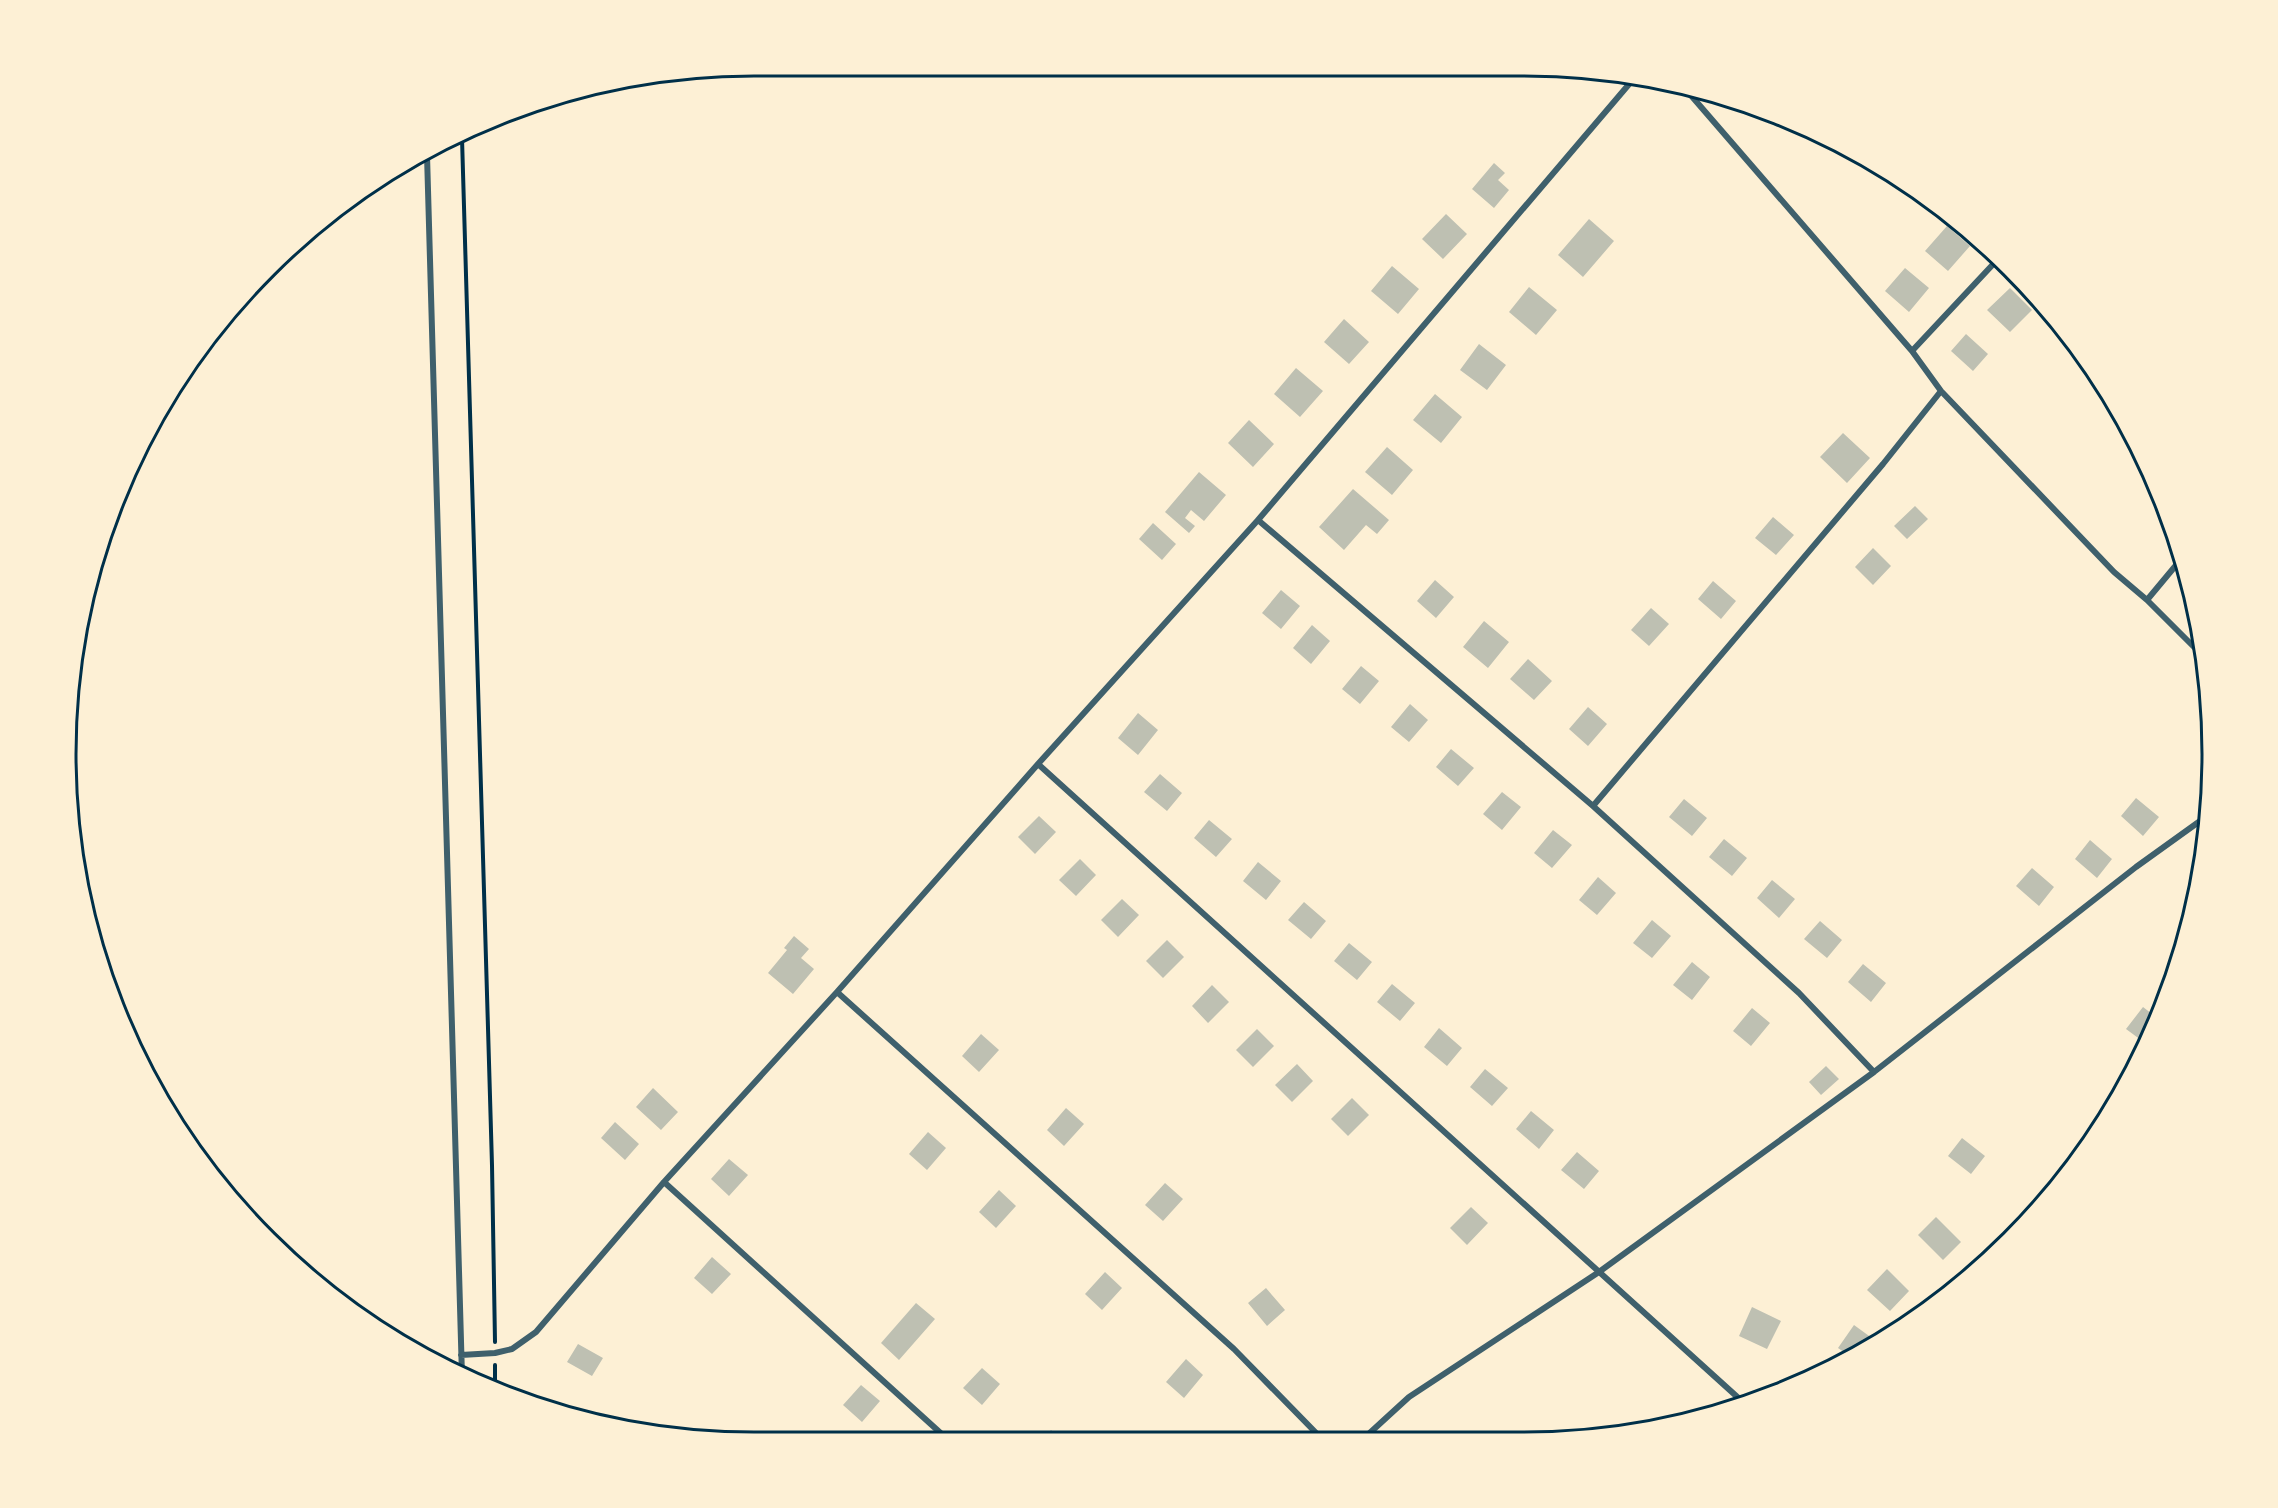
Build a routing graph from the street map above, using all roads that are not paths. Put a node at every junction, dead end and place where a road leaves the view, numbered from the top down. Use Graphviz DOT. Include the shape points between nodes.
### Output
graph roads {
  1 [pos="1628,85"];
  2 [pos="1693,99"];
  3 [pos="427,160"];
  4 [pos="1992,265"];
  5 [pos="1912,351"];
  6 [pos="1941,391"];
  7 [pos="1258,520"];
  8 [pos="2175,567"];
  9 [pos="2147,600"];
  10 [pos="2192,645"];
  11 [pos="1038,764"];
  12 [pos="1593,806"];
  13 [pos="2198,823"];
  14 [pos="837,992"];
  15 [pos="1874,1072"];
  16 [pos="664,1182"];
  17 [pos="1599,1272"];
  18 [pos="461,1355"];
  19 [pos="461,1365"];
  20 [pos="1738,1397"];
  21 [pos="939,1432"];
  22 [pos="1315,1432"];
  23 [pos="1371,1432"];
  1 -- 7 [label="street"];
  2 -- 5 [label="street"];
  3 -- 18 [label="street"];
  4 -- 5 [label="street"];
  5 -- 6 [label="street"];
  6 -- 9 [label="street" via="2114,572"];
  6 -- 12 [label="street"];
  7 -- 11 [label="street"];
  7 -- 12 [label="street"];
  8 -- 9 [label="street"];
  9 -- 10 [label="street"];
  11 -- 14 [label="street"];
  11 -- 17 [label="street"];
  12 -- 15 [label="street" via="1798,993"];
  13 -- 15 [label="street"];
  14 -- 16 [label="street"];
  14 -- 22 [label="street" via="1234,1349"];
  15 -- 17 [label="street"];
  16 -- 18 [label="street" via="536,1332 512,1348"];
  16 -- 21 [label="street"];
  17 -- 20 [label="street"];
  17 -- 23 [label="street" via="1409,1396"];
  18 -- 19 [label="street"];
}
